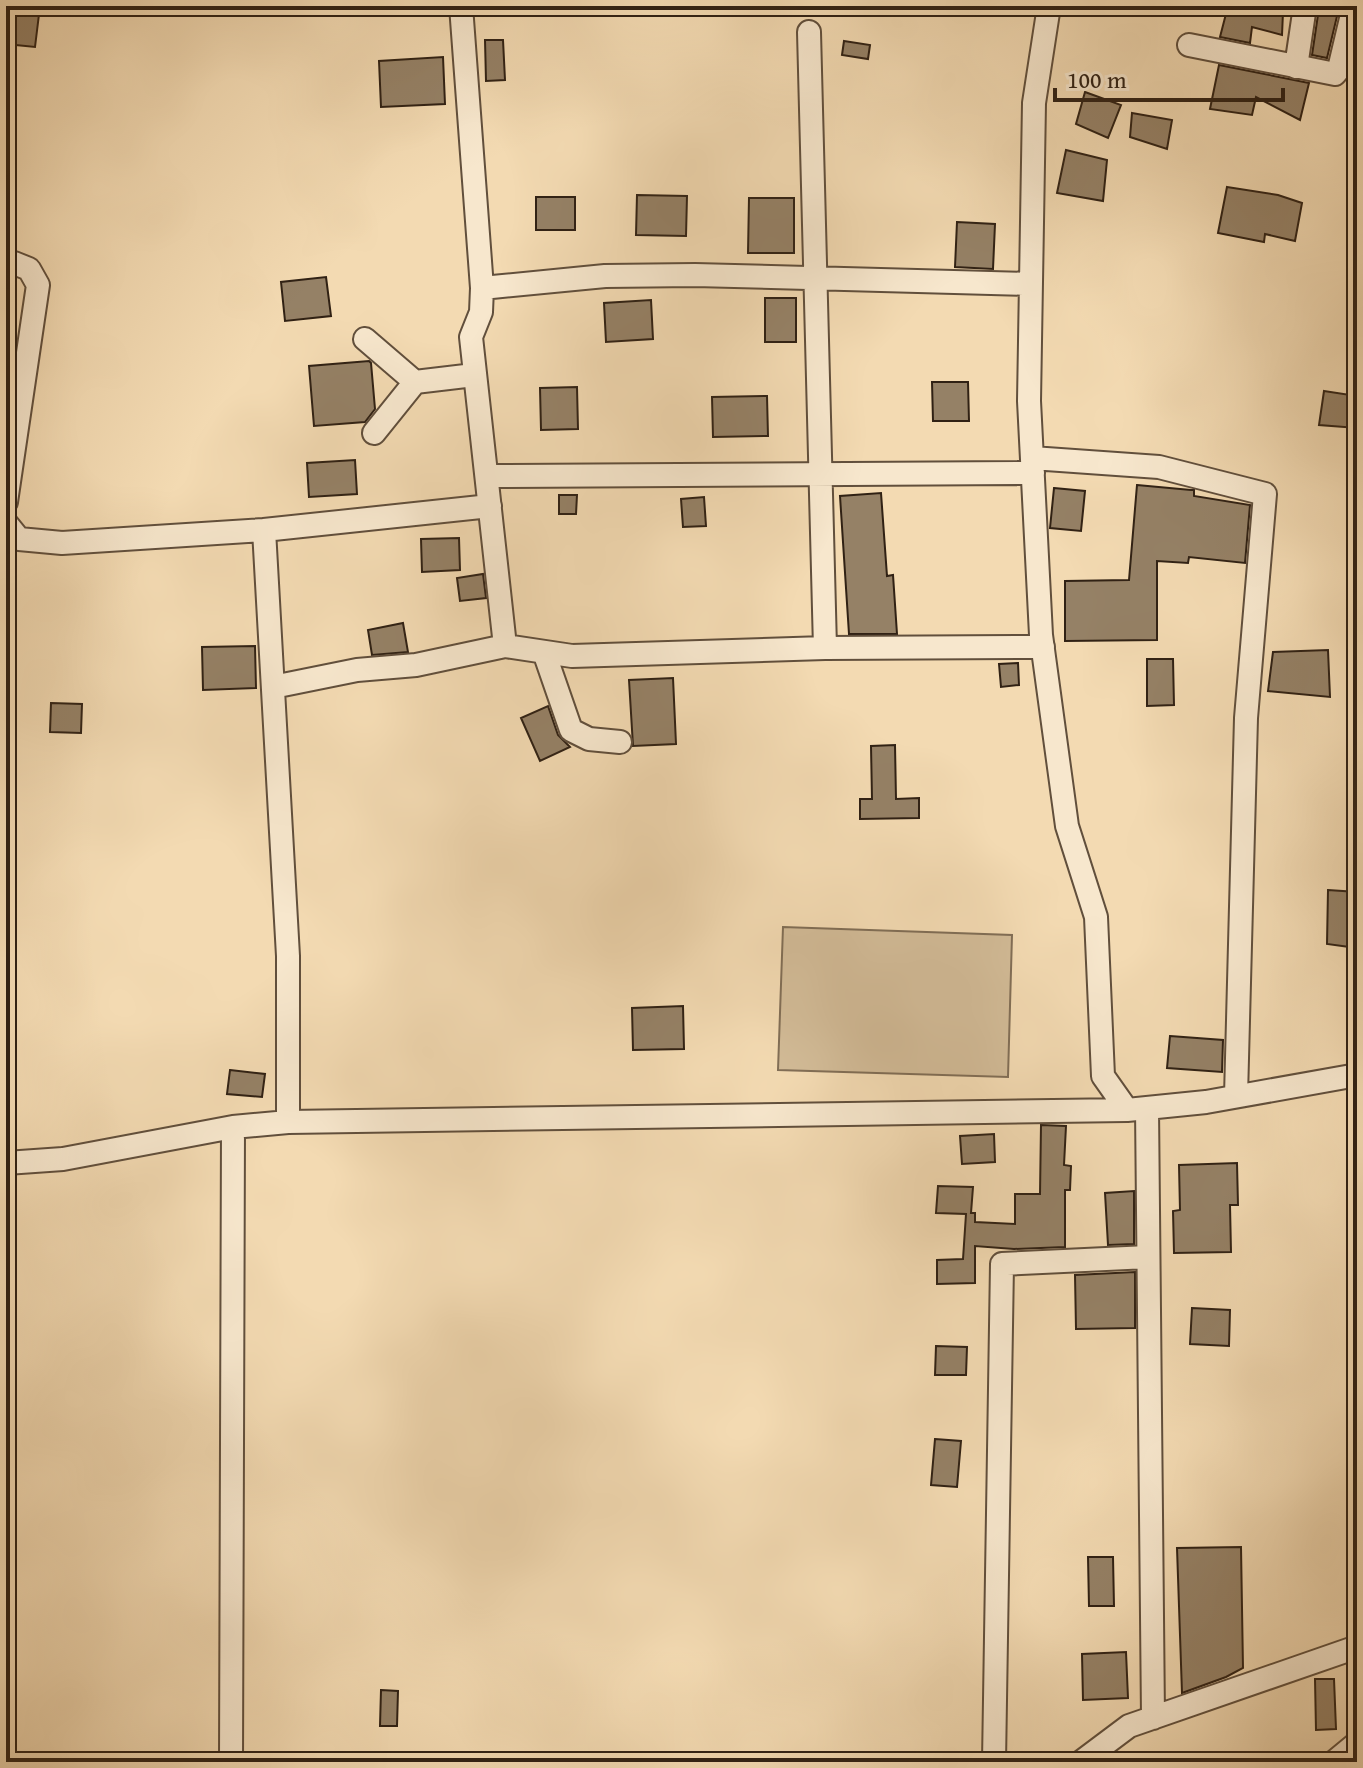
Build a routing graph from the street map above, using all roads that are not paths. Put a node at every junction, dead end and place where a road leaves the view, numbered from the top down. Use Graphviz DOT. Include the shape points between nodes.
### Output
graph roads {
  1 [pos="461,6"];
  2 [pos="1049,6"];
  3 [pos="1305,6"];
  4 [pos="1354,6"];
  5 [pos="809,32"];
  6 [pos="1189,45"];
  7 [pos="1296,67"];
  8 [pos="6,263"];
  9 [pos="814,280"];
  10 [pos="1031,284"];
  11 [pos="482,288"];
  12 [pos="365,339"];
  13 [pos="474,375"];
  14 [pos="415,382"];
  15 [pos="374,433"];
  16 [pos="1033,466"];
  17 [pos="819,474"];
  18 [pos="488,476"];
  19 [pos="6,502"];
  20 [pos="490,506"];
  21 [pos="6,523"];
  22 [pos="264,530"];
  23 [pos="505,646"];
  24 [pos="1043,647"];
  25 [pos="825,648"];
  26 [pos="544,652"];
  27 [pos="273,687"];
  28 [pos="620,742"];
  29 [pos="1357,1075"];
  30 [pos="1236,1096"];
  31 [pos="1137,1109"];
  32 [pos="288,1122"];
  33 [pos="233,1127"];
  34 [pos="6,1163"];
  35 [pos="1148,1257"];
  36 [pos="1357,1647"];
  37 [pos="1153,1718"];
  38 [pos="1357,1743"];
  39 [pos="231,1762"];
  40 [pos="994,1762"];
  41 [pos="1081,1762"];
  42 [pos="1334,1762"];
  1 -- 11 [label="street"];
  2 -- 10 [label="street" via="1034,103"];
  3 -- 7 [label="street"];
  4 -- 7 [label="street" via="1335,74"];
  5 -- 9 [label="street"];
  6 -- 7 [label="street"];
  8 -- 19 [label="street" via="29,269 38,285"];
  9 -- 10 [label="street"];
  9 -- 11 [label="street" via="605,276"];
  9 -- 17 [label="street"];
  10 -- 16 [label="street"];
  11 -- 13 [label="street" via="481,312 471,337"];
  12 -- 14 [label="street"];
  13 -- 14 [label="street"];
  13 -- 18 [label="street"];
  14 -- 15 [label="street"];
  16 -- 17 [label="street"];
  16 -- 24 [label="street"];
  16 -- 30 [label="street" via="1159,467 1265,494 1246,718"];
  17 -- 18 [label="street"];
  17 -- 25 [label="street"];
  18 -- 20 [label="street"];
  20 -- 22 [label="street"];
  20 -- 23 [label="street"];
  21 -- 22 [label="street" via="19,539 62,543"];
  22 -- 27 [label="street"];
  23 -- 26 [label="street"];
  23 -- 27 [label="street"];
  24 -- 25 [label="street"];
  24 -- 31 [label="street" via="1067,826 1096,917 1103,1076"];
  25 -- 26 [label="street" via="572,656"];
  26 -- 28 [label="street" via="571,730 589,739"];
  27 -- 32 [label="street" via="288,956"];
  29 -- 30 [label="street"];
  30 -- 31 [label="street"];
  31 -- 32 [label="street"];
  31 -- 35 [label="street"];
  32 -- 33 [label="street"];
  33 -- 34 [label="street" via="63,1159"];
  33 -- 39 [label="street"];
  35 -- 37 [label="street"];
  35 -- 40 [label="street" via="1002,1264"];
  36 -- 37 [label="street"];
  37 -- 41 [label="street" via="1129,1726"];
  38 -- 42 [label="street"];
}
